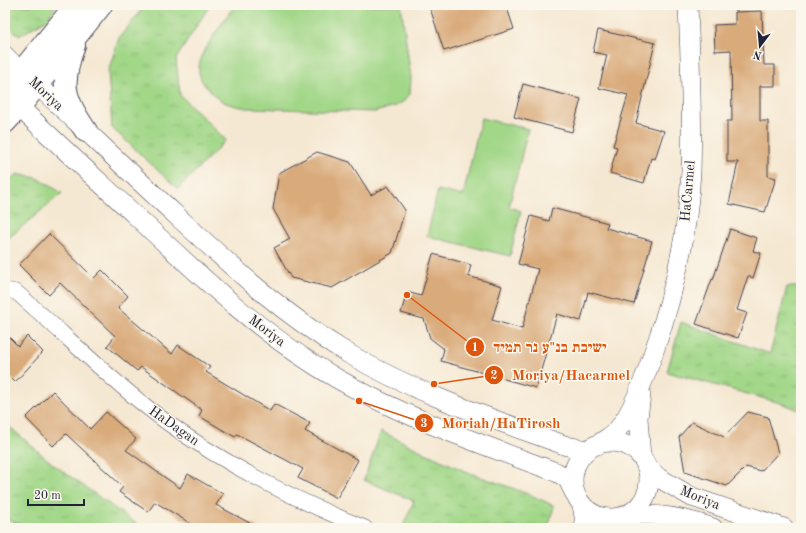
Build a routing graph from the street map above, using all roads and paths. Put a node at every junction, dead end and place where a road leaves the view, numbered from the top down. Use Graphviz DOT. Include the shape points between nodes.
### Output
graph roads {
  1 [pos="76,5"];
  2 [pos="101,5"];
  3 [pos="688,5"];
  4 [pos="82,28"];
  5 [pos="5,53"];
  6 [pos="30,78"];
  7 [pos="9,104"];
  8 [pos="86,131"];
  9 [pos="5,290"];
  10 [pos="646,372"];
  11 [pos="592,447"];
  12 [pos="643,461"];
  13 [pos="579,500"];
  14 [pos="611,521"];
  15 [pos="365,528"];
  16 [pos="584,528"];
  17 [pos="714,528"];
  18 [pos="784,528"];
  1 -- 6 [label="main road"];
  2 -- 4 [label="main road"];
  3 -- 10 [label="street, HaCarmel" via="691,172 685,224 672,290"];
  4 -- 6 [label="main road"];
  4 -- 8 [label="main road" via="74,44 65,76 69,103"];
  5 -- 6 [label="street"];
  6 -- 7 [label="main road"];
  6 -- 8 [label="street, Moriya"];
  7 -- 13 [label="street, Moriya" via="194,271 288,347 334,377 390,407 567,478"];
  8 -- 11 [label="street, Moriya" via="246,280 287,312 348,353 402,382 446,401 567,446"];
  9 -- 15 [label="street, HaDagan" via="16,292 134,397 220,458 294,496"];
  10 -- 11 [label="street, HaCarmel" via="623,422 613,434"];
  10 -- 12 [label="street, HaCarmel" via="638,418"];
  11 -- 12 [label="street" via="609,442 620,443 631,448"];
  11 -- 13 [label="street" via="579,459 574,470 573,482"];
  12 -- 14 [label="street" via="649,481 644,498 632,512"];
  12 -- 18 [label="street, Moriya" via="658,478 692,496"];
  13 -- 14 [label="street" via="591,513"];
  13 -- 16 [label="street" via="585,522"];
  14 -- 17 [label="street, Moriya" via="636,514 658,514"];
}
